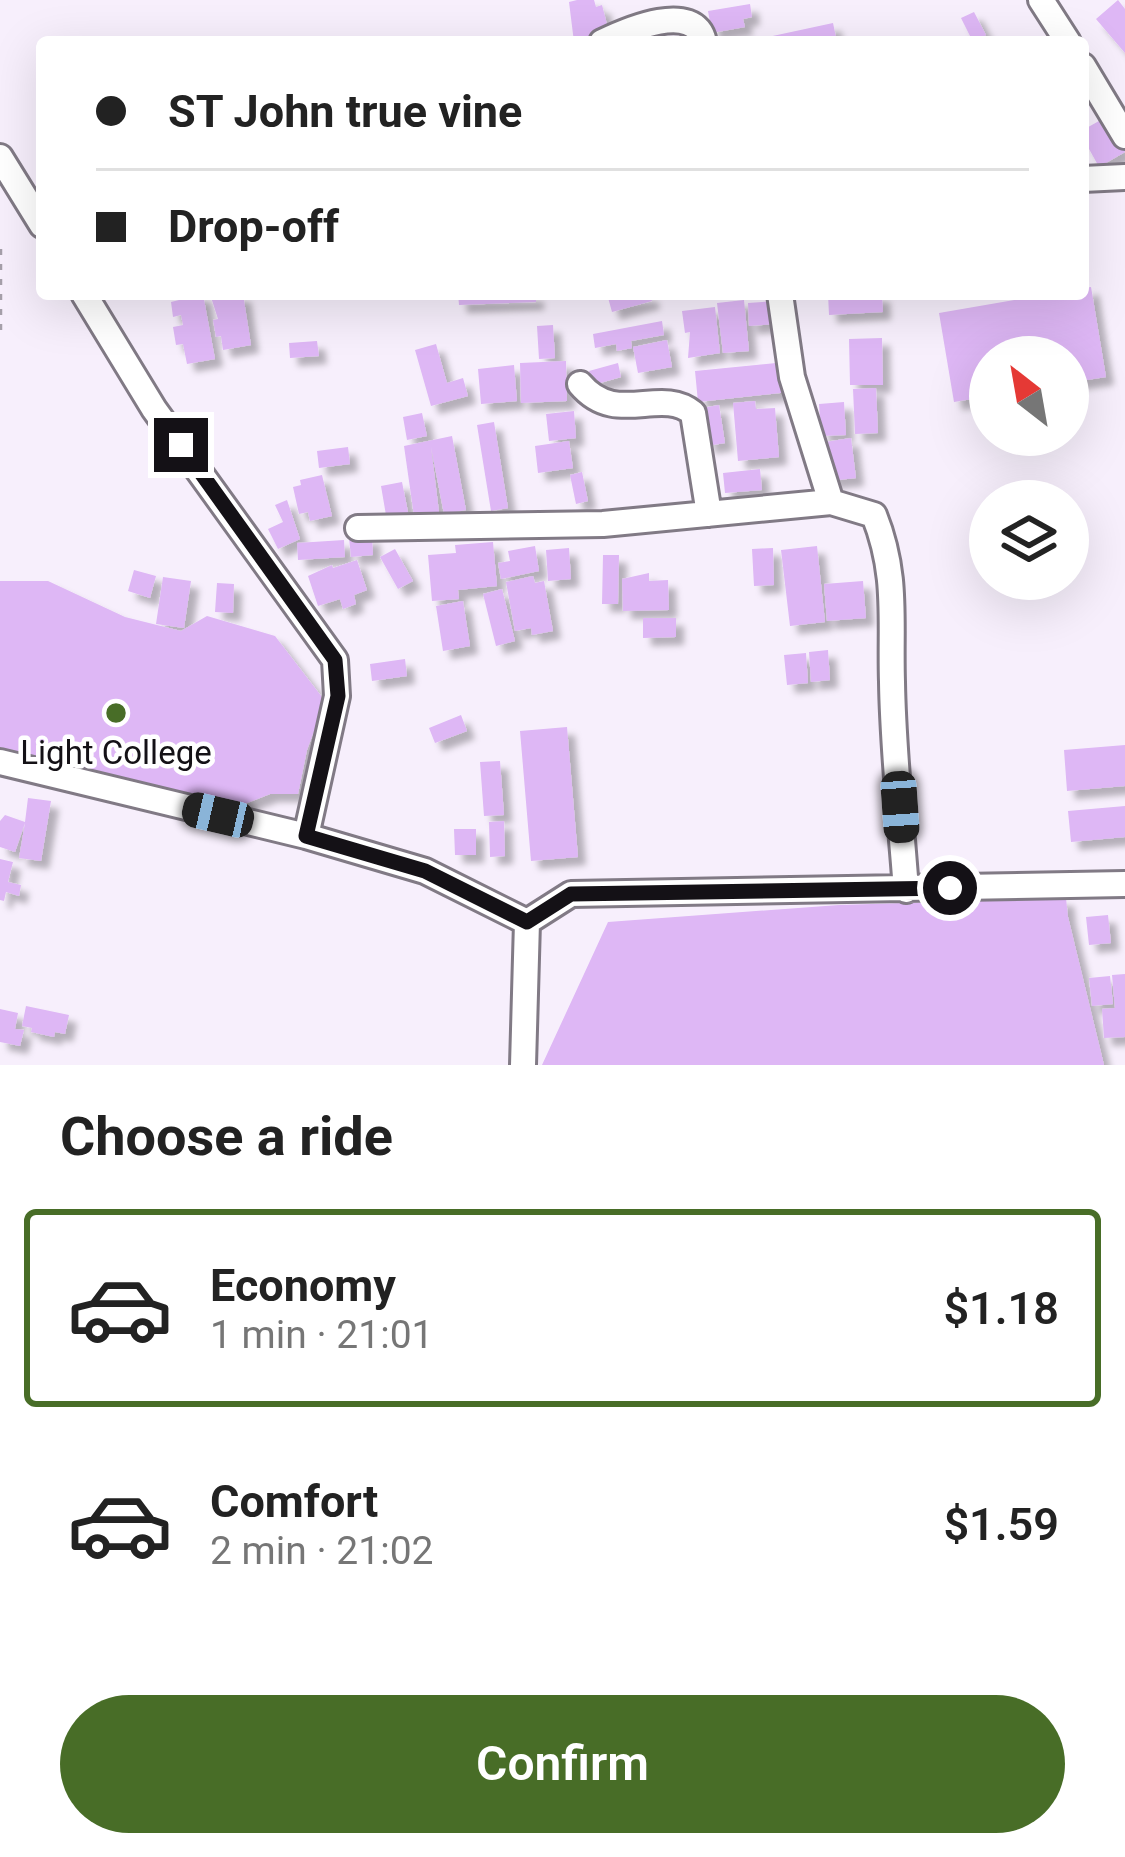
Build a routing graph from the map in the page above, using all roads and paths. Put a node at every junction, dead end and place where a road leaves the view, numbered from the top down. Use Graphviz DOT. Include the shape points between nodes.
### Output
graph roads {
  1 [pos="1053,5"];
  2 [pos="621,36"];
  3 [pos="703,36"];
  4 [pos="1066,36"];
  5 [pos="1089,76"];
  6 [pos="1125,136"];
  7 [pos="0,157"];
  8 [pos="1125,177"];
  9 [pos="1089,179"];
  10 [pos="36,216"];
  11 [pos="0,249"];
  12 [pos="88,300"];
  13 [pos="781,300"];
  14 [pos="0,330"];
  15 [pos="580,384"];
  16 [pos="831,502"];
  17 [pos="709,514"];
  18 [pos="358,528"];
  19 [pos="0,762"];
  20 [pos="306,836"];
  21 [pos="1125,884"];
  22 [pos="905,890"];
  23 [pos="527,922"];
  24 [pos="523,1065"];
  1 -- 4 [label="street"];
  2 -- 3 [label="street" via="675,19"];
  5 -- 6 [label="street"];
  7 -- 10 [label="street"];
  8 -- 9 [label="street"];
  11 -- 14 [label="path"];
  12 -- 20 [label="street" via="154,409 335,660 338,696"];
  13 -- 16 [label="street" via="792,377"];
  15 -- 17 [label="street" via="620,407 684,405 693,412"];
  16 -- 17 [label="street"];
  16 -- 22 [label="street" via="874,515 887,548"];
  17 -- 18 [label="street"];
  19 -- 20 [label="street"];
  20 -- 23 [label="street" via="425,871"];
  21 -- 22 [label="street"];
  22 -- 23 [label="street" via="571,894"];
  23 -- 24 [label="street"];
}
